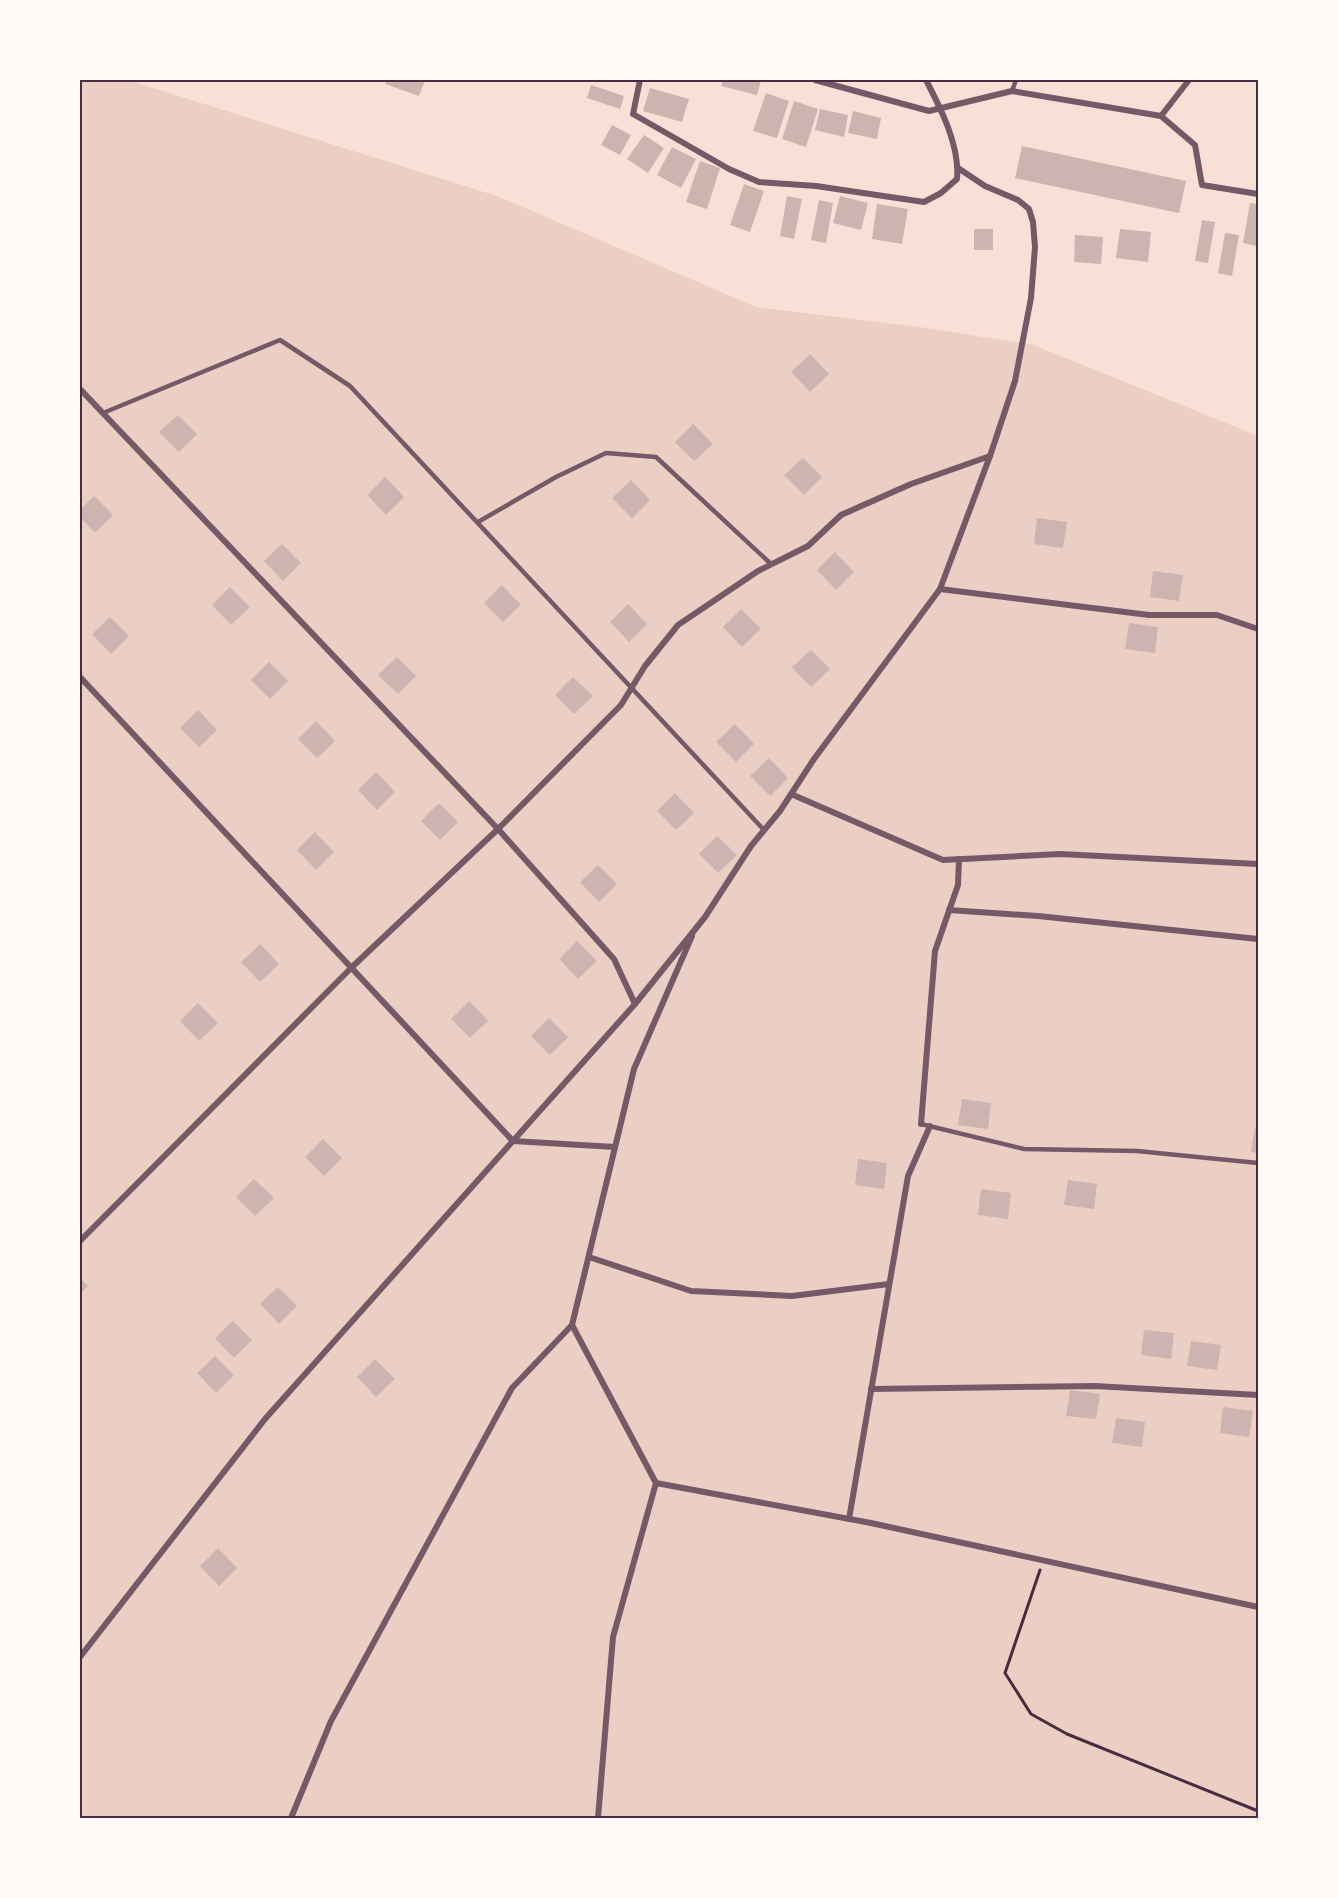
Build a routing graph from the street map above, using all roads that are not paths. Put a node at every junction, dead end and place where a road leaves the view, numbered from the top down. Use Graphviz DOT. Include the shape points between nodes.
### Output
graph roads {
  1 [pos="640,80"];
  2 [pos="815,80"];
  3 [pos="926,80"];
  4 [pos="1016,80"];
  5 [pos="1189,80"];
  6 [pos="1012,91"];
  7 [pos="941,109"];
  8 [pos="1161,116"];
  9 [pos="958,168"];
  10 [pos="1258,194"];
  11 [pos="80,389"];
  12 [pos="103,414"];
  13 [pos="990,456"];
  14 [pos="478,522"];
  15 [pos="771,564"];
  16 [pos="940,589"];
  17 [pos="1258,628"];
  18 [pos="80,677"];
  19 [pos="632,687"];
  20 [pos="791,794"];
  21 [pos="498,829"];
  22 [pos="764,830"];
  23 [pos="959,859"];
  24 [pos="1258,864"];
  25 [pos="948,910"];
  26 [pos="696,927"];
  27 [pos="1258,939"];
  28 [pos="351,968"];
  29 [pos="635,1004"];
  30 [pos="921,1124"];
  31 [pos="930,1126"];
  32 [pos="513,1141"];
  33 [pos="615,1147"];
  34 [pos="1258,1163"];
  35 [pos="80,1241"];
  36 [pos="589,1257"];
  37 [pos="890,1284"];
  38 [pos="572,1325"];
  39 [pos="871,1389"];
  40 [pos="1258,1395"];
  41 [pos="656,1483"];
  42 [pos="849,1519"];
  43 [pos="1258,1607"];
  44 [pos="80,1657"];
  45 [pos="291,1818"];
  46 [pos="598,1818"];
  1 -- 9 [label="street" via="633,114 759,182 924,202 957,179"];
  2 -- 7 [label="street" via="929,111"];
  3 -- 7 [label="street"];
  4 -- 6 [label="lane"];
  5 -- 8 [label="street"];
  6 -- 7 [label="street"];
  6 -- 8 [label="street"];
  7 -- 9 [label="street"];
  8 -- 10 [label="street" via="1195,145 1202,185"];
  9 -- 13 [label="street" via="985,186 1018,200 1029,209 1033,222 1035,248 1029,308 1015,381"];
  11 -- 12 [label="street"];
  12 -- 14 [label="lane" via="280,340 350,386"];
  12 -- 21 [label="street"];
  13 -- 15 [label="street" via="911,484 841,515 808,546"];
  13 -- 16 [label="street"];
  14 -- 15 [label="lane" via="606,453 656,457"];
  14 -- 19 [label="lane"];
  15 -- 19 [label="street" via="678,625"];
  16 -- 17 [label="street" via="1149,615 1217,615"];
  16 -- 20 [label="street"];
  18 -- 28 [label="street"];
  19 -- 21 [label="street" via="621,705"];
  19 -- 22 [label="lane"];
  20 -- 22 [label="street"];
  20 -- 23 [label="street" via="944,860"];
  21 -- 28 [label="street"];
  21 -- 29 [label="street" via="614,959"];
  22 -- 26 [label="street"];
  23 -- 24 [label="street" via="1060,854"];
  23 -- 25 [label="street" via="958,885"];
  25 -- 27 [label="street"];
  25 -- 30 [label="street" via="935,951"];
  26 -- 29 [label="street"];
  26 -- 33 [label="street" via="634,1069"];
  28 -- 32 [label="street"];
  28 -- 35 [label="street"];
  29 -- 32 [label="street"];
  30 -- 31 [label="lane"];
  31 -- 34 [label="lane" via="1024,1149 1137,1151"];
  31 -- 37 [label="street" via="908,1176"];
  32 -- 33 [label="street"];
  32 -- 44 [label="street" via="265,1419"];
  33 -- 36 [label="street"];
  36 -- 37 [label="street" via="691,1291 792,1296"];
  36 -- 38 [label="street"];
  37 -- 39 [label="street"];
  38 -- 41 [label="street"];
  38 -- 45 [label="street" via="512,1388 331,1720"];
  39 -- 40 [label="street" via="1095,1386"];
  39 -- 42 [label="street"];
  41 -- 42 [label="street"];
  41 -- 46 [label="street" via="613,1637"];
  42 -- 43 [label="street"];
}
